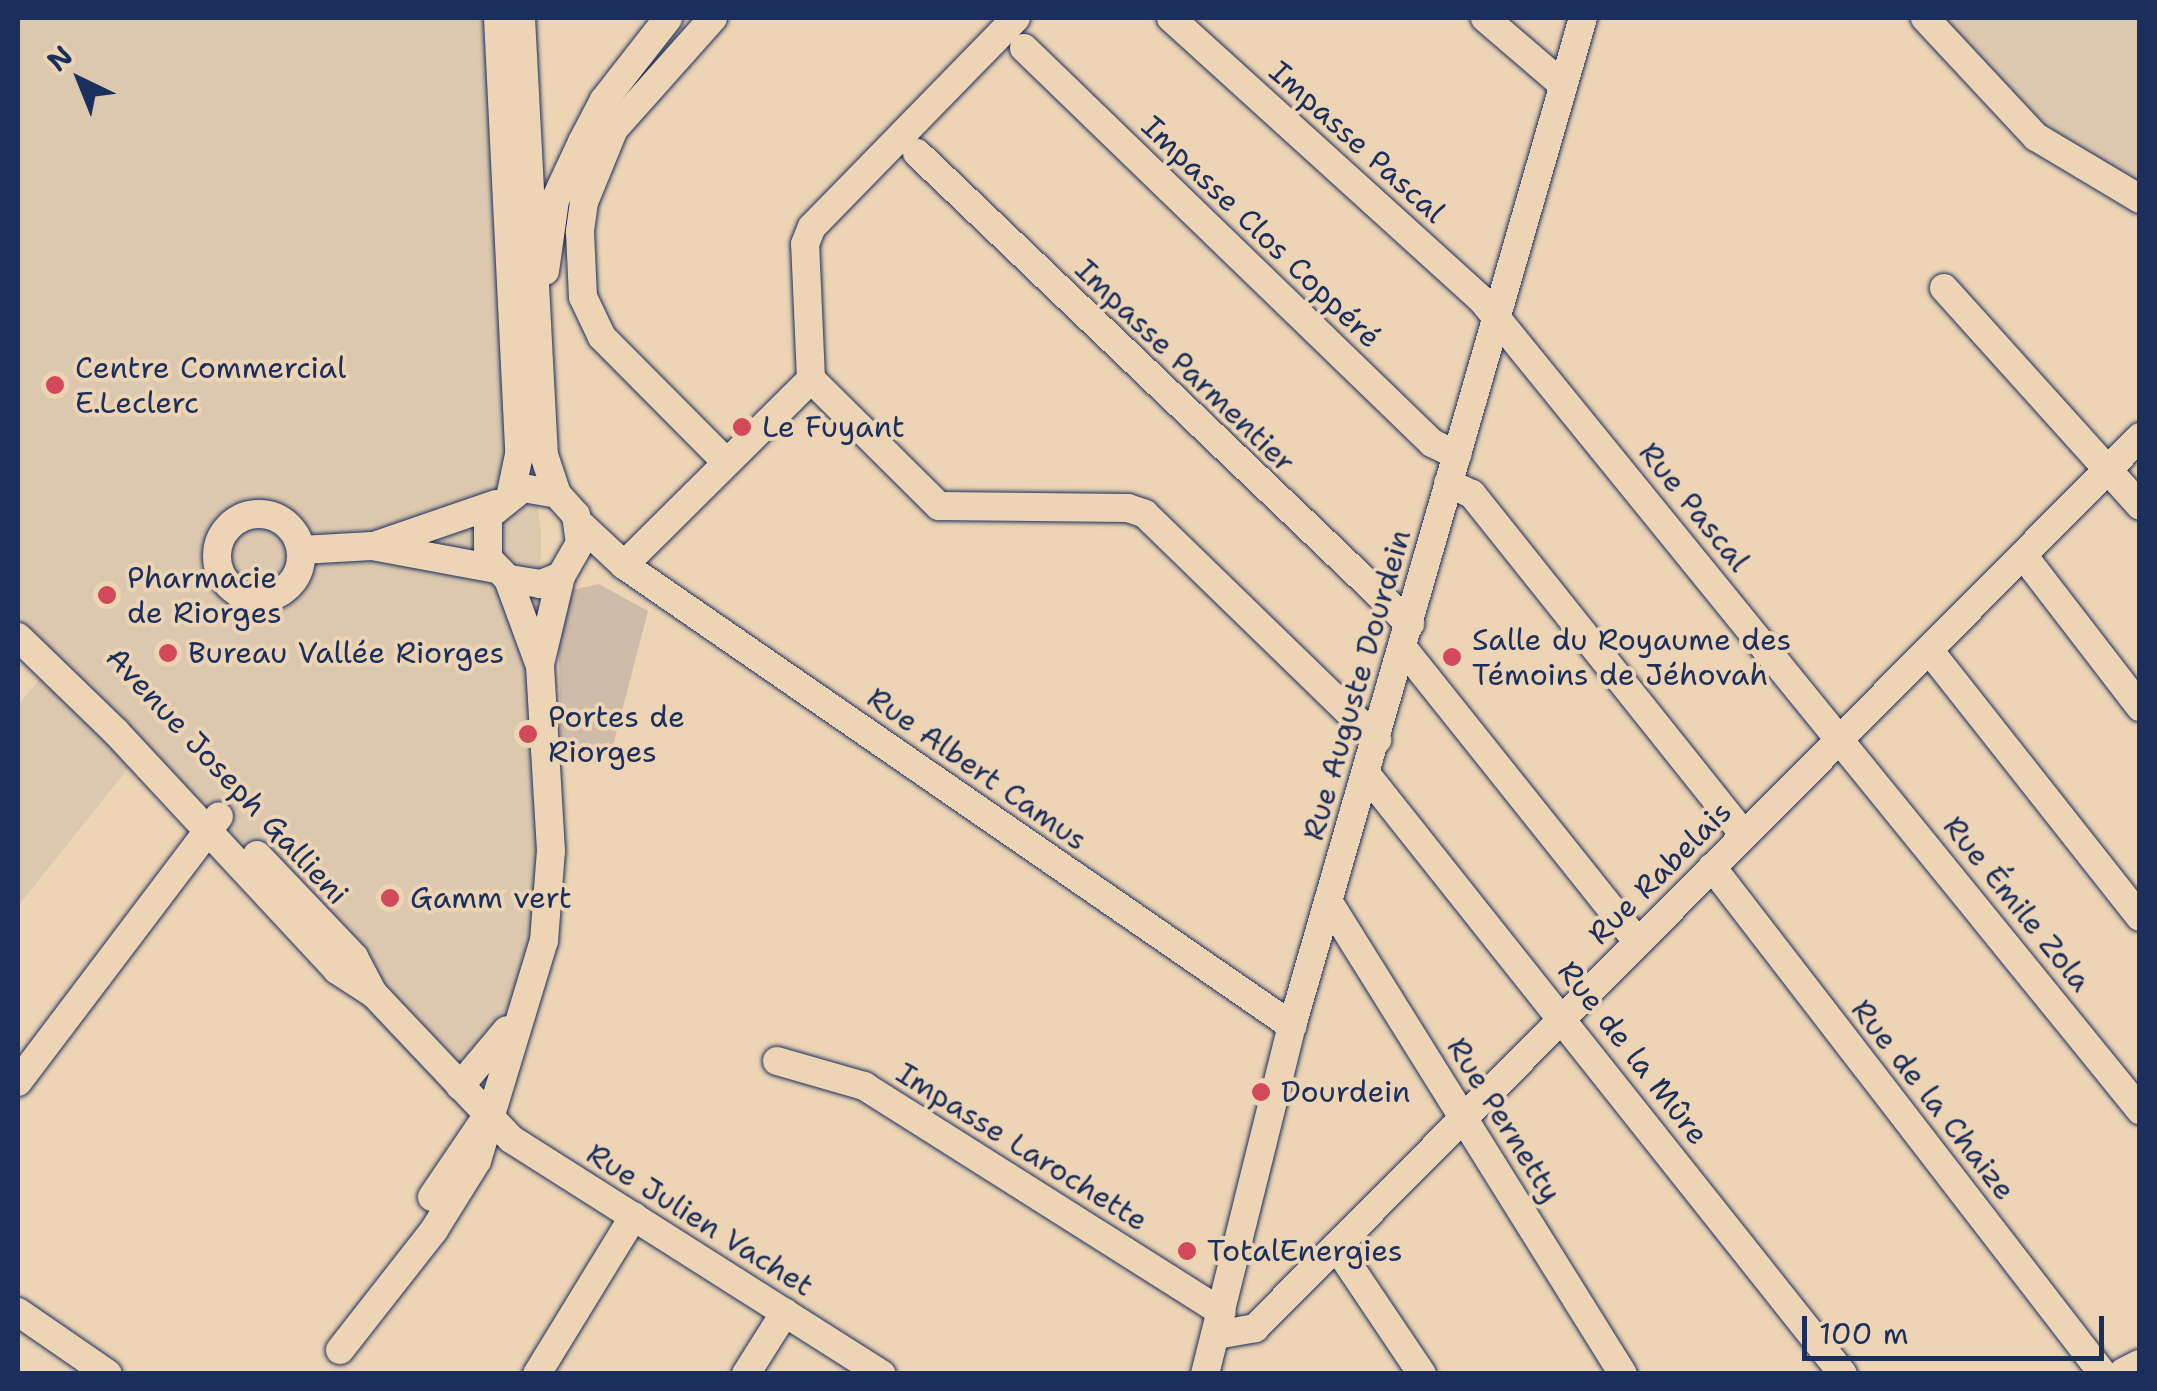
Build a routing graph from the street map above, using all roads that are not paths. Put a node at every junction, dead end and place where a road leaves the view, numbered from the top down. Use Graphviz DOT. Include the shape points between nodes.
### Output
graph roads {
  1 [pos="498,18"];
  2 [pos="520,18"];
  3 [pos="668,18"];
  4 [pos="1016,18"];
  5 [pos="1172,18"];
  6 [pos="1485,18"];
  7 [pos="1582,18"];
  8 [pos="1925,18"];
  9 [pos="704,27"];
  10 [pos="1024,48"];
  11 [pos="1562,84"];
  12 [pos="917,153"];
  13 [pos="2140,199"];
  14 [pos="1944,288"];
  15 [pos="1496,317"];
  16 [pos="537,337"];
  17 [pos="811,378"];
  18 [pos="2140,437"];
  19 [pos="1457,455"];
  20 [pos="726,462"];
  21 [pos="2110,467"];
  22 [pos="1448,483"];
  23 [pos="558,494"];
  24 [pos="503,498"];
  25 [pos="2140,506"];
  26 [pos="579,523"];
  27 [pos="372,546"];
  28 [pos="302,550"];
  29 [pos="2023,554"];
  30 [pos="624,565"];
  31 [pos="565,572"];
  32 [pos="502,574"];
  33 [pos="18,617"];
  34 [pos="1406,636"];
  35 [pos="18,637"];
  36 [pos="1929,650"];
  37 [pos="540,666"];
  38 [pos="2140,707"];
  39 [pos="1842,739"];
  40 [pos="1377,740"];
  41 [pos="1367,775"];
  42 [pos="214,822"];
  43 [pos="1744,835"];
  44 [pos="1712,867"];
  45 [pos="1328,901"];
  46 [pos="2140,917"];
  47 [pos="544,941"];
  48 [pos="1637,941"];
  49 [pos="1562,1015"];
  50 [pos="1292,1026"];
  51 [pos="777,1062"];
  52 [pos="18,1082"];
  53 [pos="460,1086"];
  54 [pos="2140,1110"];
  55 [pos="488,1116"];
  56 [pos="1464,1116"];
  57 [pos="634,1216"];
  58 [pos="1336,1246"];
  59 [pos="18,1312"];
  60 [pos="785,1312"];
  61 [pos="1219,1323"];
  62 [pos="334,1362"];
  63 [pos="2128,1370"];
  64 [pos="108,1374"];
  65 [pos="537,1374"];
  66 [pos="746,1374"];
  67 [pos="882,1374"];
  68 [pos="1206,1374"];
  69 [pos="1422,1374"];
  70 [pos="1623,1374"];
  71 [pos="1844,1374"];
  1 -- 24 [label="street" via="519,455"];
  2 -- 16 [label="street"];
  3 -- 16 [label="street" via="604,100 555,200"];
  4 -- 17 [label="street" via="812,227 805,244"];
  5 -- 15 [label="street, Impasse Pascal"];
  6 -- 11 [label="street"];
  7 -- 11 [label="street, Rue Auguste Dourdein"];
  8 -- 13 [label="street" via="2036,137"];
  9 -- 20 [label="street" via="634,99 602,150 580,232 584,297 602,337"];
  10 -- 19 [label="street, Impasse Clos Coppéré" via="1432,443"];
  11 -- 15 [label="street, Rue Auguste Dourdein"];
  12 -- 34 [label="street, Impasse Parmentier"];
  14 -- 21 [label="street"];
  15 -- 19 [label="street, Rue Auguste Dourdein"];
  15 -- 39 [label="street, Rue Pascal"];
  16 -- 23 [label="street" via="544,455"];
  17 -- 20 [label="street"];
  17 -- 40 [label="street" via="939,506 1138,510"];
  18 -- 21 [label="street, Rue Rabelais"];
  19 -- 22 [label="street, Rue Auguste Dourdein"];
  20 -- 30 [label="street"];
  21 -- 25 [label="street"];
  21 -- 29 [label="street, Rue Rabelais"];
  22 -- 34 [label="street, Rue Auguste Dourdein"];
  22 -- 43 [label="street" via="1472,494"];
  23 -- 24 [label="street" via="534,487"];
  23 -- 26 [label="street"];
  24 -- 27 [label="street"];
  24 -- 32 [label="street" via="484,530"];
  26 -- 30 [label="street, Rue Albert Camus"];
  26 -- 31 [label="street" via="580,544"];
  27 -- 28 [label="street"];
  27 -- 32 [label="street"];
  29 -- 36 [label="street, Rue Rabelais"];
  29 -- 38 [label="street"];
  30 -- 31 [label="street"];
  30 -- 50 [label="street, Rue Albert Camus"];
  31 -- 32 [label="street" via="541,584"];
  31 -- 37 [label="street"];
  32 -- 37 [label="street"];
  33 -- 42 [label="street, Avenue Joseph Gallieni" via="78,666"];
  34 -- 40 [label="street, Rue Auguste Dourdein"];
  34 -- 48 [label="street, Impasse Parmentier"];
  35 -- 42 [label="street, Avenue Joseph Gallieni"];
  36 -- 39 [label="street, Rue Rabelais"];
  36 -- 46 [label="street"];
  37 -- 47 [label="street" via="551,851"];
  39 -- 43 [label="street, Rue Rabelais"];
  39 -- 54 [label="street, Rue Émile Zola"];
  40 -- 41 [label="street, Rue Auguste Dourdein"];
  41 -- 45 [label="street, Rue Auguste Dourdein"];
  41 -- 49 [label="street, Rue de la Mûre"];
  42 -- 52 [label="street"];
  42 -- 53 [label="street, Avenue Joseph Gallieni" via="354,957 374,994"];
  43 -- 44 [label="street, Rue Rabelais"];
  44 -- 48 [label="street, Rue Rabelais"];
  44 -- 63 [label="street, Rue de la Chaize"];
  45 -- 50 [label="street, Rue Auguste Dourdein"];
  45 -- 56 [label="street, Rue Pernetty"];
  47 -- 53 [label="street" via="505,1035"];
  47 -- 55 [label="street"];
  48 -- 49 [label="street, Rue Rabelais"];
  49 -- 56 [label="street, Rue Rabelais"];
  49 -- 71 [label="street, Rue de la Mûre"];
  50 -- 61 [label="street, Rue Auguste Dourdein"];
  51 -- 61 [label="street, Impasse Larochette" via="864,1086"];
  53 -- 55 [label="street, Avenue Joseph Gallieni"];
  55 -- 57 [label="street, Rue Julien Vachet" via="511,1139"];
  55 -- 62 [label="street" via="477,1161 434,1230"];
  56 -- 58 [label="street, Rue Rabelais"];
  56 -- 70 [label="street, Rue Pernetty"];
  57 -- 60 [label="street, Rue Julien Vachet"];
  57 -- 65 [label="street"];
  58 -- 61 [label="street, Rue Rabelais" via="1255,1328"];
  58 -- 69 [label="street"];
  59 -- 64 [label="street"];
  60 -- 66 [label="street"];
  60 -- 67 [label="street, Rue Julien Vachet"];
  61 -- 68 [label="street, Rue Auguste Dourdein"];
}
